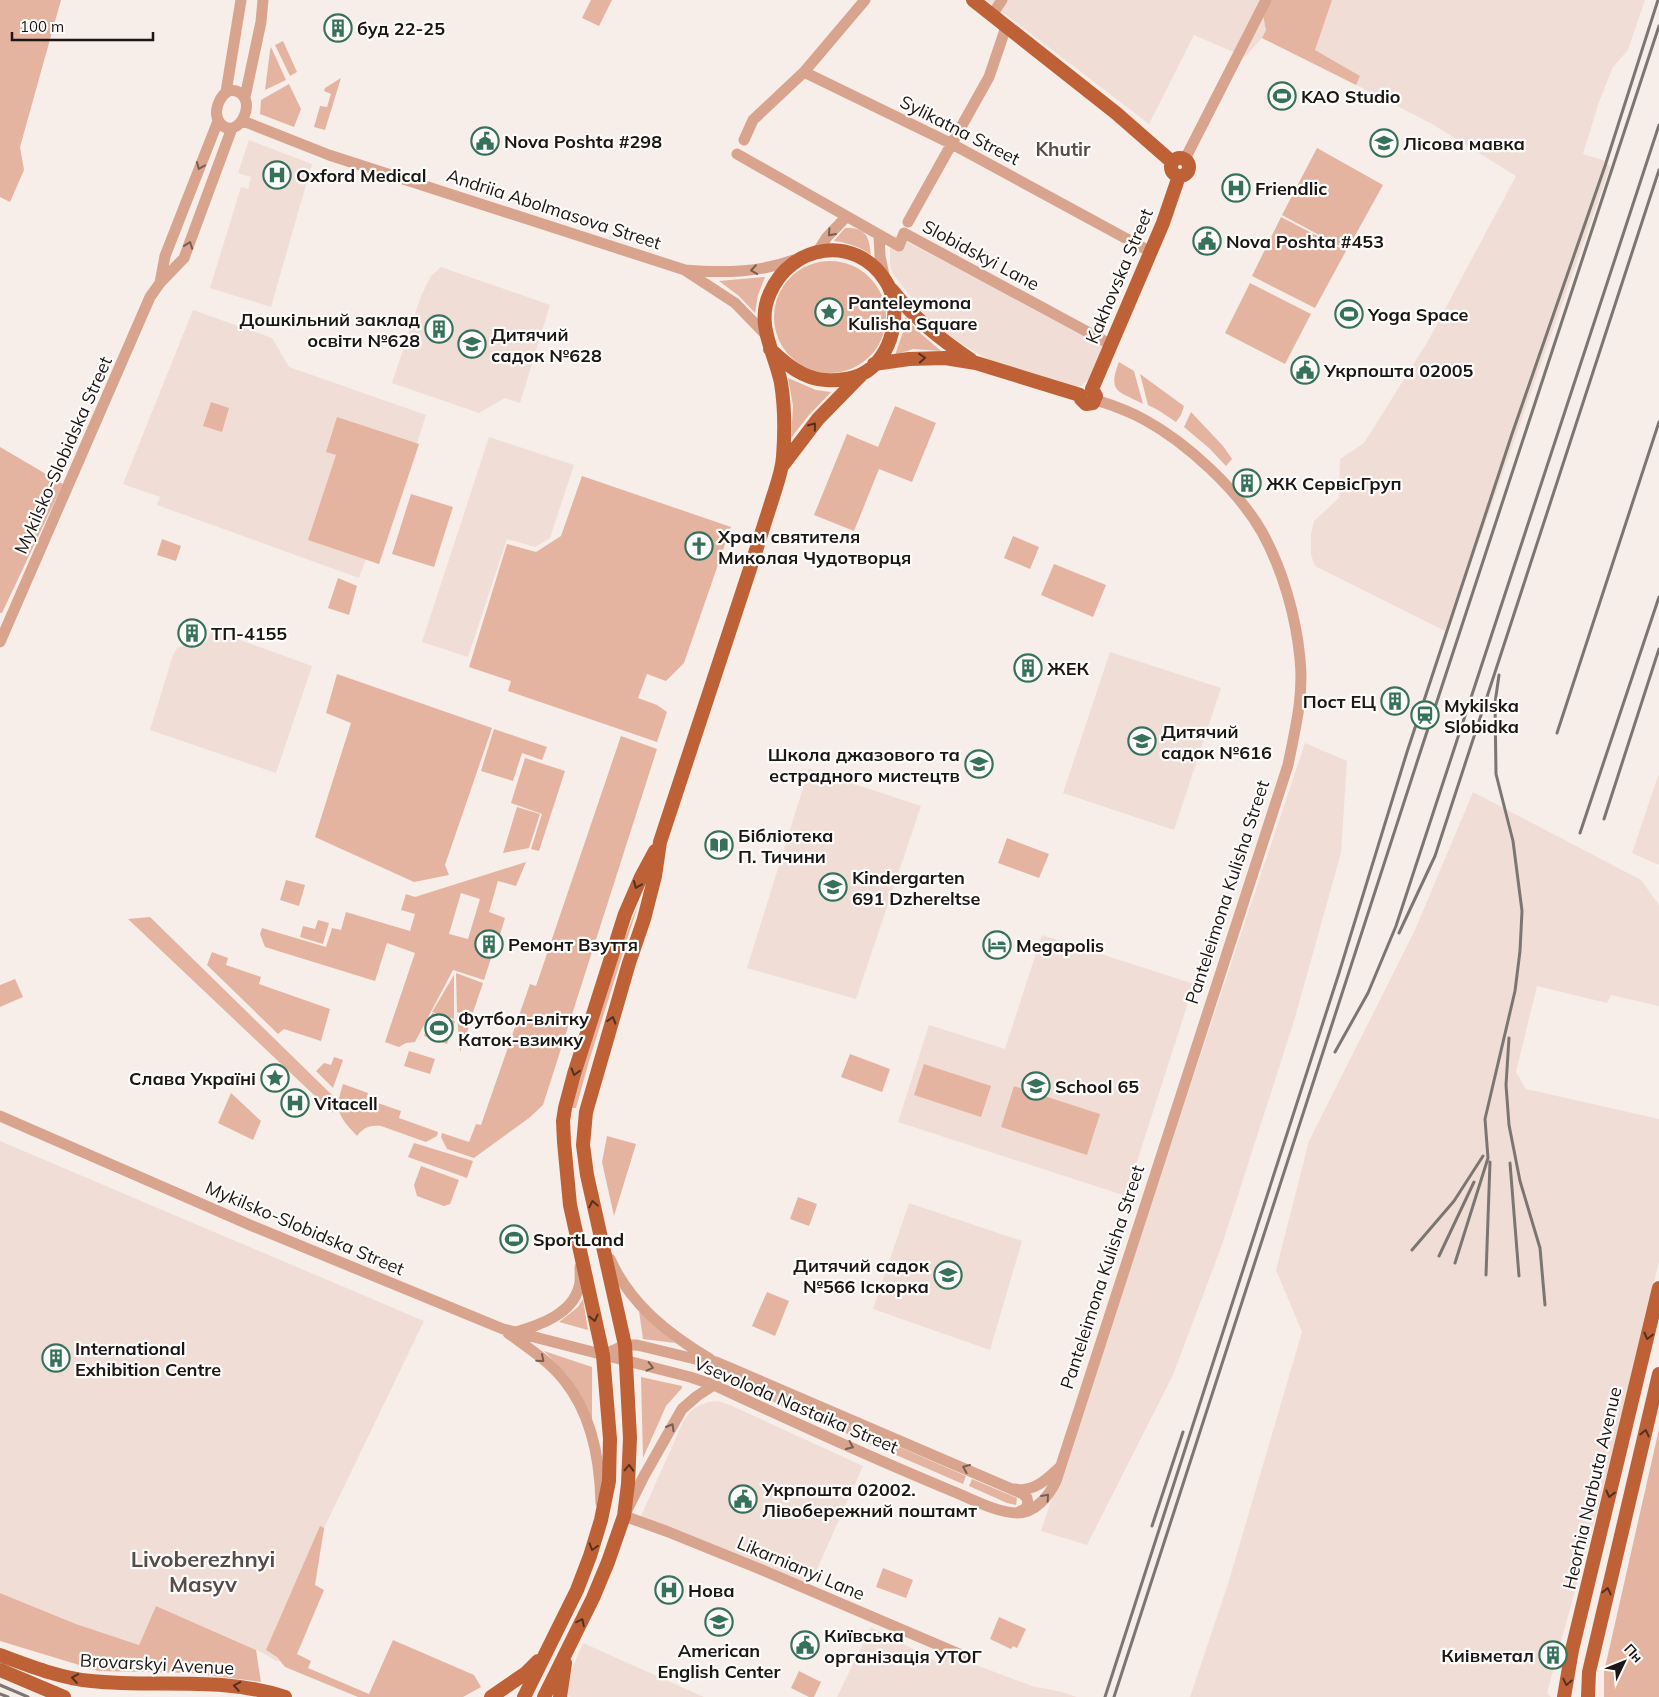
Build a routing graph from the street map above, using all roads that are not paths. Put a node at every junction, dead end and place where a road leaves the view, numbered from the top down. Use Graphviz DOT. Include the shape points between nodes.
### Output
graph roads {
  1 [pos="241,0"];
  2 [pos="263,0"];
  3 [pos="866,0"];
  4 [pos="973,0"];
  5 [pos="1002,0"];
  6 [pos="1266,0"];
  7 [pos="992,15"];
  8 [pos="1006,27"];
  9 [pos="804,72"];
  10 [pos="226,92"];
  11 [pos="244,97"];
  12 [pos="218,121"];
  13 [pos="243,121"];
  14 [pos="232,128"];
  15 [pos="744,140"];
  16 [pos="952,144"];
  17 [pos="737,154"];
  18 [pos="1179,161"];
  19 [pos="846,217"];
  20 [pos="908,222"];
  21 [pos="879,235"];
  22 [pos="818,251"];
  23 [pos="1151,252"];
  24 [pos="801,258"];
  25 [pos="685,270"];
  26 [pos="160,283"];
  27 [pos="887,283"];
  28 [pos="766,336"];
  29 [pos="1110,344"];
  30 [pos="770,350"];
  31 [pos="976,363"];
  32 [pos="874,364"];
  33 [pos="862,374"];
  34 [pos="1089,395"];
  35 [pos="783,465"];
  36 [pos="0,642"];
  37 [pos="660,842"];
  38 [pos="0,1116"];
  39 [pos="601,1240"];
  40 [pos="581,1258"];
  41 [pos="1659,1288"];
  42 [pos="503,1329"];
  43 [pos="516,1332"];
  44 [pos="625,1345"];
  45 [pos="603,1355"];
  46 [pos="626,1361"];
  47 [pos="716,1362"];
  48 [pos="1659,1374"];
  49 [pos="714,1385"];
  50 [pos="1061,1465"];
  51 [pos="1010,1488"];
  52 [pos="1016,1513"];
  53 [pos="624,1516"];
  54 [pos="601,1520"];
  55 [pos="567,1650"];
  56 [pos="547,1652"];
  57 [pos="0,1655"];
  58 [pos="964,1656"];
  59 [pos="0,1670"];
  60 [pos="64,1697"];
  61 [pos="284,1697"];
  62 [pos="491,1697"];
  63 [pos="524,1697"];
  64 [pos="544,1697"];
  65 [pos="560,1697"];
  66 [pos="1564,1697"];
  67 [pos="1588,1697"];
  1 -- 10 [label="street"];
  2 -- 11 [label="street"];
  3 -- 9 [label="street"];
  4 -- 7 [label="main road"];
  5 -- 7 [label="street"];
  6 -- 18 [label="street"];
  7 -- 8 [label="main road"];
  8 -- 16 [label="street" via="989,77"];
  8 -- 18 [label="main road"];
  9 -- 15 [label="street" via="754,120"];
  9 -- 16 [label="street, Sylikatna Street"];
  10 -- 11 [label="street" via="237,91"];
  10 -- 12 [label="street" via="220,100 216,115"];
  11 -- 13 [label="street"];
  12 -- 14 [label="street"];
  12 -- 26 [label="street, Mykilsko-Slobidska Street, one-way" via="165,256"];
  13 -- 14 [label="street"];
  13 -- 25 [label="street, Andriia Abolmasova Street" via="328,155"];
  26 -- 14 [label="street, Mykilsko-Slobidska Street, one-way" via="184,258"];
  16 -- 20 [label="street"];
  16 -- 23 [label="street, Sylikatna Street"];
  17 -- 19 [label="street, Slobidskyi Lane"];
  18 -- 23 [label="main road, Kakhovska Street" via="1172,171 1179,176"];
  19 -- 21 [label="street, Slobidskyi Lane"];
  19 -- 22 [label="street, one-way"];
  21 -- 27 [label="street"];
  21 -- 29 [label="street, Slobidskyi Lane" via="899,246 904,234"];
  22 -- 24 [label="main road"];
  22 -- 27 [label="main road" via="846,252 862,258 875,267"];
  23 -- 29 [label="main road, Kakhovska Street"];
  24 -- 25 [label="street, Andriia Abolmasova Street, one-way" via="780,266 750,271"];
  24 -- 28 [label="main road" via="777,280 769,295 765,311"];
  25 -- 28 [label="street, Andriia Abolmasova Street" via="735,303"];
  26 -- 36 [label="street, Mykilsko-Slobidska Street" via="150,297"];
  27 -- 31 [label="main road, Panteleimona Kulisha Street" via="923,325"];
  27 -- 32 [label="main road" via="894,303 894,319 888,344"];
  28 -- 30 [label="main road"];
  29 -- 34 [label="main road, Kakhovska Street"];
  30 -- 33 [label="main road" via="804,375 826,380"];
  30 -- 35 [label="main road" via="784,402"];
  32 -- 31 [label="main road, Panteleimona Kulisha Street, one-way" via="929,358"];
  31 -- 34 [label="main road, Panteleimona Kulisha Street"];
  32 -- 33 [label="main road"];
  35 -- 33 [label="main road, one-way" via="818,419"];
  34 -- 50 [label="street, Panteleimona Kulisha Street" via="1145,420 1167,434 1203,462 1246,510 1269,548 1291,608 1301,683 1288,765"];
  35 -- 37 [label="main road"];
  39 -- 37 [label="main road, one-way" via="584,1155 586,1112 644,919"];
  37 -- 40 [label="main road, one-way" via="625,914 565,1108 564,1142 570,1205"];
  38 -- 42 [label="street, Mykilsko-Slobidska Street"];
  39 -- 44 [label="main road"];
  39 -- 47 [label="street" via="630,1295 663,1328"];
  40 -- 43 [label="street" via="579,1286 574,1300 558,1315 540,1325"];
  40 -- 45 [label="main road, one-way"];
  41 -- 66 [label="main road, Heorhia Narbuta Avenue, one-way" via="1572,1650"];
  42 -- 43 [label="street, Mykilsko-Slobidska Street"];
  42 -- 54 [label="street, one-way" via="564,1379 581,1406 600,1480"];
  43 -- 45 [label="street, Mykilsko-Slobidska Street"];
  44 -- 45 [label="street"];
  44 -- 46 [label="main road"];
  44 -- 47 [label="street, Vsevoloda Nastaika Street"];
  45 -- 46 [label="street, Vsevoloda Nastaika Street"];
  45 -- 54 [label="main road" via="610,1439 609,1481"];
  46 -- 49 [label="street, Vsevoloda Nastaika Street, one-way"];
  53 -- 46 [label="main road, one-way" via="630,1438"];
  51 -- 47 [label="street, Vsevoloda Nastaika Street, one-way"];
  67 -- 48 [label="main road, one-way" via="1588,1672"];
  49 -- 52 [label="street, Vsevoloda Nastaika Street, one-way" via="932,1482 1001,1511"];
  53 -- 49 [label="street, one-way" via="682,1409"];
  50 -- 51 [label="street" via="1038,1485 1019,1490"];
  52 -- 50 [label="street, Panteleimona Kulisha Street, one-way" via="1027,1512 1044,1500 1054,1486"];
  51 -- 52 [label="street" via="1027,1498 1025,1509"];
  55 -- 53 [label="main road, one-way" via="608,1562"];
  53 -- 58 [label="street, Likarnianyi Lane" via="752,1566"];
  54 -- 56 [label="main road, one-way" via="577,1590"];
  55 -- 64 [label="main road"];
  55 -- 65 [label="main road"];
  56 -- 62 [label="main road" via="526,1673"];
  56 -- 63 [label="main road"];
  61 -- 57 [label="main road, Brovarskyi Avenue, one-way" via="228,1685 92,1681 45,1671"];
  59 -- 60 [label="main road"];
}
